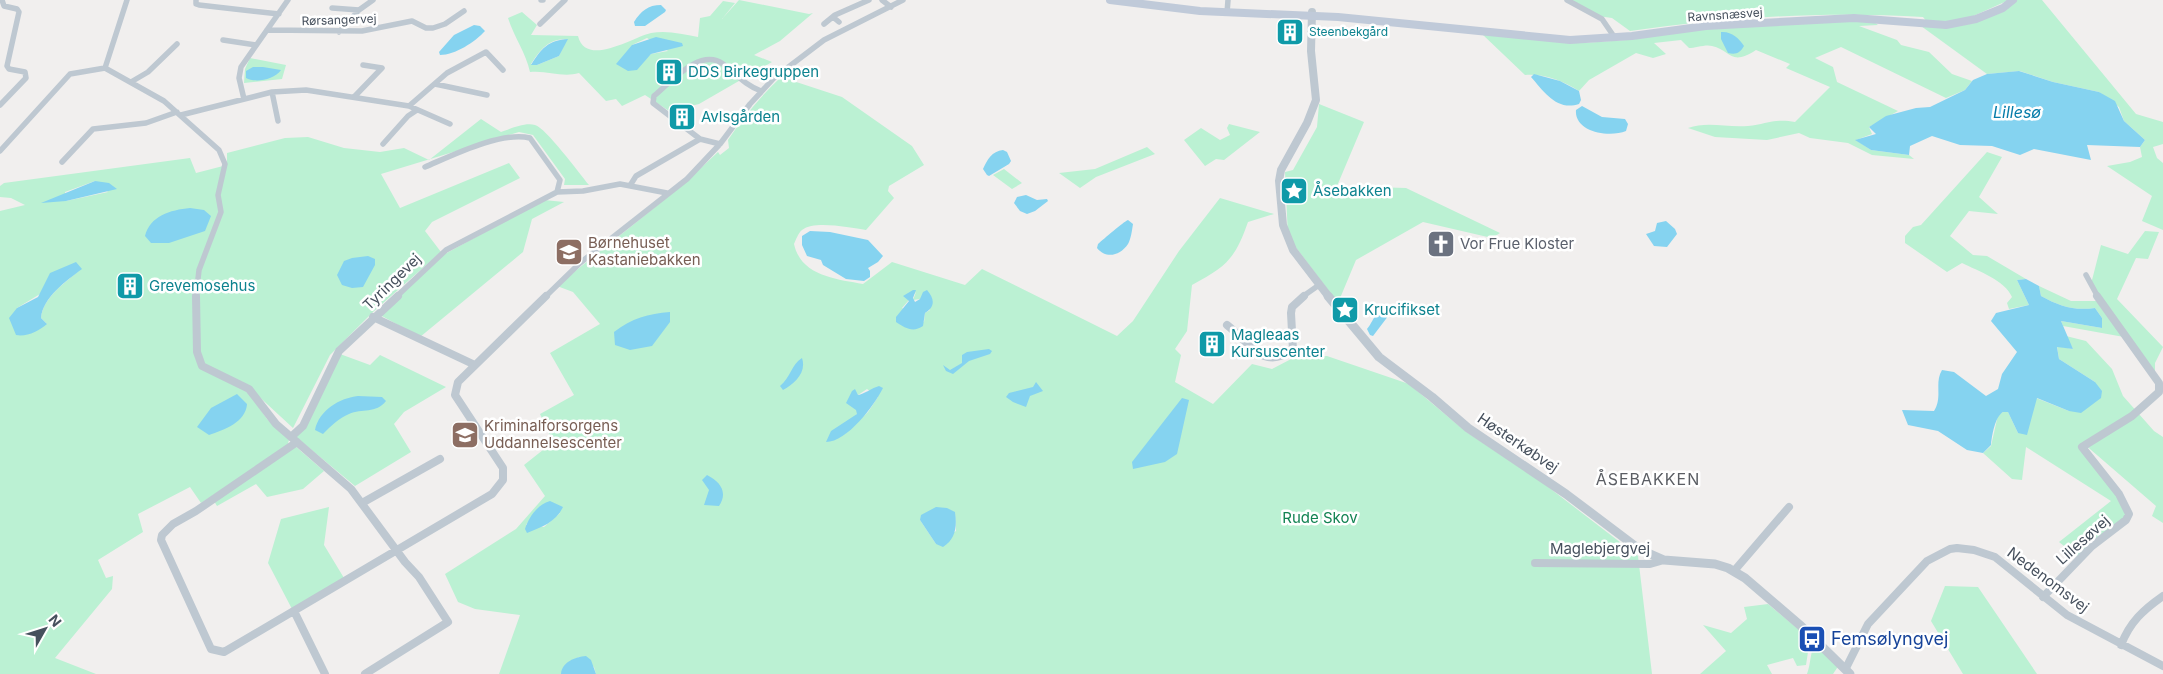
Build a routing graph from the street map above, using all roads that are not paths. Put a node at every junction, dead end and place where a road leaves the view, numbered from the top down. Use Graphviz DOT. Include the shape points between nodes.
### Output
graph roads {
  1 [pos="2,0"];
  2 [pos="127,0"];
  3 [pos="196,0"];
  4 [pos="288,0"];
  5 [pos="373,0"];
  6 [pos="565,0"];
  7 [pos="869,0"];
  8 [pos="882,0"];
  9 [pos="1110,0"];
  10 [pos="1127,0"];
  11 [pos="1228,0"];
  12 [pos="1567,0"];
  13 [pos="2013,0"];
  14 [pos="900,1"];
  15 [pos="891,7"];
  16 [pos="332,8"];
  17 [pos="359,10"];
  18 [pos="464,11"];
  19 [pos="1227,11"];
  20 [pos="279,14"];
  21 [pos="1312,14"];
  22 [pos="833,17"];
  23 [pos="839,22"];
  24 [pos="540,24"];
  25 [pos="824,24"];
  26 [pos="267,30"];
  27 [pos="339,32"];
  28 [pos="1615,38"];
  29 [pos="222,40"];
  30 [pos="177,44"];
  31 [pos="256,45"];
  32 [pos="363,65"];
  33 [pos="105,68"];
  34 [pos="503,70"];
  35 [pos="130,82"];
  36 [pos="435,84"];
  37 [pos="761,91"];
  38 [pos="272,92"];
  39 [pos="487,94"];
  40 [pos="354,97"];
  41 [pos="244,99"];
  42 [pos="0,105"];
  43 [pos="409,106"];
  44 [pos="417,110"];
  45 [pos="179,114"];
  46 [pos="278,121"];
  47 [pos="450,124"];
  48 [pos="700,139"];
  49 [pos="384,140"];
  50 [pos="720,144"];
  51 [pos="0,151"];
  52 [pos="62,162"];
  53 [pos="425,166"];
  54 [pos="631,184"];
  55 [pos="557,192"];
  56 [pos="667,193"];
  57 [pos="2086,275"];
  58 [pos="1319,285"];
  59 [pos="373,317"];
  60 [pos="1226,325"];
  61 [pos="475,365"];
  62 [pos="294,439"];
  63 [pos="440,459"];
  64 [pos="362,503"];
  65 [pos="1789,507"];
  66 [pos="396,551"];
  67 [pos="1664,560"];
  68 [pos="1535,563"];
  69 [pos="1734,571"];
  70 [pos="2163,596"];
  71 [pos="2043,597"];
  72 [pos="294,611"];
  73 [pos="2121,645"];
  74 [pos="2163,666"];
  75 [pos="1848,671"];
  76 [pos="325,674"];
  77 [pos="365,674"];
  1 -- 42 [label="street" via="4,6 19,12 7,66 25,72 26,78"];
  2 -- 33 [label="street"];
  3 -- 20 [label="street" via="199,5"];
  4 -- 20 [label="street"];
  5 -- 17 [label="street"];
  6 -- 24 [label="street"];
  7 -- 22 [label="street"];
  8 -- 15 [label="street"];
  9 -- 19 [label="main road, Ravnsnæsvej" via="1162,8"];
  10 -- 19 [label="main road, Ravnsnæsvej"];
  11 -- 19 [label="street"];
  12 -- 28 [label="street" via="1602,19"];
  13 -- 28 [label="main road, Ravnsnæsvej" via="2003,8 1976,19 1946,25 1854,18 1706,26"];
  14 -- 15 [label="street"];
  15 -- 37 [label="street" via="824,40 795,60"];
  16 -- 17 [label="street"];
  17 -- 27 [label="street"];
  18 -- 27 [label="street, Rørsangervej" via="433,28 412,21 380,29"];
  19 -- 21 [label="main road, Ravnsnæsvej"];
  20 -- 26 [label="street"];
  21 -- 28 [label="main road, Ravnsnæsvej" via="1545,39"];
  21 -- 58 [label="street, Høsterkøbvej" via="1311,51 1316,100 1307,123 1282,166 1279,181 1286,237"];
  22 -- 23 [label="street"];
  22 -- 25 [label="street"];
  26 -- 27 [label="street, Rørsangervej"];
  26 -- 31 [label="street"];
  29 -- 31 [label="street"];
  30 -- 35 [label="street" via="148,72"];
  31 -- 41 [label="street" via="239,73"];
  32 -- 40 [label="street" via="382,68"];
  33 -- 35 [label="street"];
  33 -- 51 [label="street" via="70,74"];
  34 -- 36 [label="street" via="486,52 456,67"];
  35 -- 45 [label="street" via="158,96"];
  36 -- 39 [label="street"];
  36 -- 43 [label="street"];
  37 -- 48 [label="street" via="743,84 718,60 707,58 695,63 652,100"];
  37 -- 50 [label="street"];
  38 -- 40 [label="street" via="306,90"];
  38 -- 41 [label="street"];
  38 -- 46 [label="street"];
  40 -- 43 [label="street"];
  41 -- 45 [label="street"];
  43 -- 44 [label="street"];
  44 -- 47 [label="street"];
  44 -- 49 [label="street"];
  45 -- 52 [label="street" via="146,123 93,128"];
  45 -- 62 [label="street" via="220,151 225,164 218,195 221,212 200,263 196,291 196,352 202,366 249,389 276,424"];
  48 -- 50 [label="street"];
  48 -- 54 [label="street" via="636,176"];
  50 -- 56 [label="street" via="687,179"];
  53 -- 55 [label="street" via="460,152 525,135 560,180"];
  54 -- 55 [label="street, Tyringevej"];
  54 -- 56 [label="street, Tyringevej"];
  55 -- 59 [label="street, Tyringevej" via="446,250"];
  56 -- 61 [label="street" via="660,202 581,262"];
  57 -- 71 [label="street, Lillesøvej" via="2158,383 2159,392 2129,420 2082,447 2119,494 2129,514 2126,520 2092,546"];
  58 -- 60 [label="street" via="1298,299 1292,308 1290,317 1294,340 1292,350 1286,356 1271,358 1253,352 1242,336"];
  58 -- 67 [label="street, Høsterkøbvej" via="1379,357 1474,432 1566,494 1639,549"];
  59 -- 61 [label="street"];
  59 -- 62 [label="street, Tyringevej" via="336,355"];
  61 -- 66 [label="street" via="458,382 454,392 503,468 503,480 492,494"];
  62 -- 64 [label="street" via="351,489"];
  62 -- 72 [label="street, Tyringevej" via="196,511 173,524 161,540 211,649 224,652"];
  63 -- 64 [label="street"];
  64 -- 66 [label="street"];
  65 -- 69 [label="street"];
  66 -- 72 [label="street"];
  66 -- 77 [label="street" via="420,578 448,622"];
  67 -- 68 [label="street, Maglebjergvej" via="1650,564"];
  67 -- 69 [label="street, Høsterkøbvej" via="1716,564"];
  69 -- 75 [label="street, Høsterkøbvej" via="1801,626"];
  70 -- 73 [label="street" via="2134,617"];
  71 -- 73 [label="street, Nedenomsvej" via="2067,616"];
  71 -- 75 [label="street, Nedenomsvej" via="1995,557 1974,550 1950,549 1927,562 1868,624"];
  72 -- 76 [label="street"];
  73 -- 74 [label="street, Nedenomsvej"];
}
